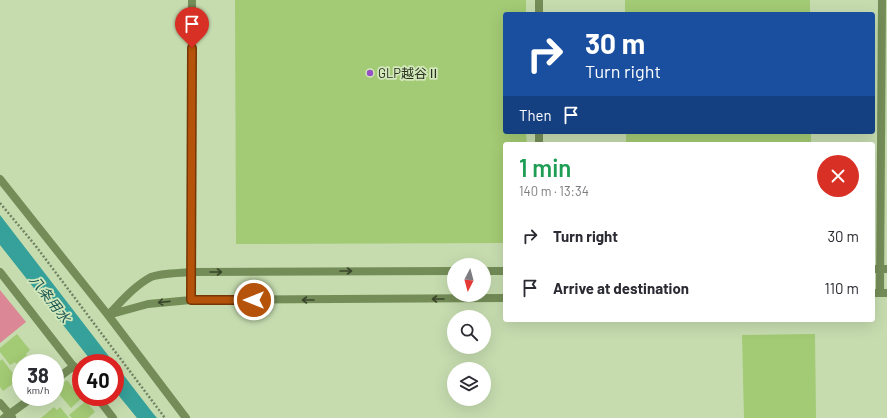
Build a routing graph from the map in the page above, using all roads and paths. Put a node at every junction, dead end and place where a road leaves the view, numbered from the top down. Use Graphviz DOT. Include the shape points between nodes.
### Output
graph roads {
  1 [pos="192,0"];
  2 [pos="539,0"];
  3 [pos="882,0"];
  4 [pos="539,12"];
  5 [pos="0,179"];
  6 [pos="0,203"];
  7 [pos="880,269"];
  8 [pos="447,271"];
  9 [pos="491,271"];
  10 [pos="503,271"];
  11 [pos="0,272"];
  12 [pos="191,272"];
  13 [pos="880,293"];
  14 [pos="503,298"];
  15 [pos="191,300"];
  16 [pos="108,315"];
  17 [pos="72,363"];
  18 [pos="0,403"];
  19 [pos="22,406"];
  20 [pos="104,406"];
  21 [pos="9,417"];
  22 [pos="114,418"];
  23 [pos="165,418"];
  24 [pos="186,418"];
  1 -- 12 [label="street"];
  2 -- 4 [label="street"];
  3 -- 7 [label="street"];
  5 -- 16 [label="street"];
  6 -- 23 [label="path" via="35,245"];
  7 -- 13 [label="street"];
  12 -- 8 [label="street, one-way"];
  9 -- 10 [label="street"];
  11 -- 17 [label="street"];
  12 -- 15 [label="street"];
  12 -- 16 [label="street" via="152,277 136,288"];
  14 -- 15 [label="street, one-way"];
  15 -- 16 [label="street, one-way" via="148,304"];
  16 -- 24 [label="street"];
  18 -- 21 [label="street"];
  19 -- 21 [label="street"];
  20 -- 22 [label="street"];
}
